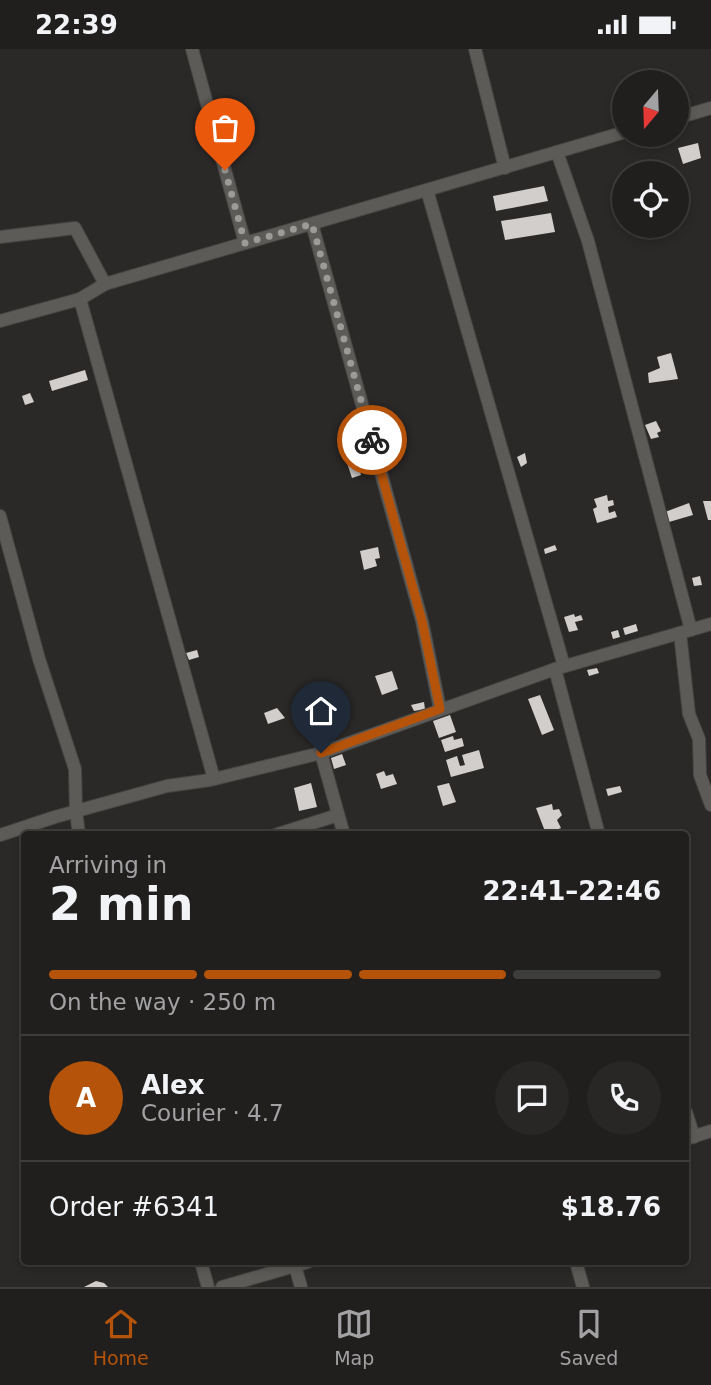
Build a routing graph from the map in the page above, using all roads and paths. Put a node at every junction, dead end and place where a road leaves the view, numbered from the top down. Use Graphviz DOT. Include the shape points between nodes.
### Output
graph roads {
  1 [pos="192,49"];
  2 [pos="475,49"];
  3 [pos="711,108"];
  4 [pos="690,114"];
  5 [pos="612,136"];
  6 [pos="557,152"];
  7 [pos="505,167"];
  8 [pos="427,190"];
  9 [pos="312,224"];
  10 [pos="0,237"];
  11 [pos="245,243"];
  12 [pos="105,284"];
  13 [pos="79,299"];
  14 [pos="0,321"];
  15 [pos="0,516"];
  16 [pos="711,624"];
  17 [pos="686,632"];
  18 [pos="559,668"];
  19 [pos="440,709"];
  20 [pos="321,753"];
  21 [pos="214,779"];
  22 [pos="711,805"];
  23 [pos="76,811"];
  24 [pos="338,815"];
  25 [pos="78,831"];
  26 [pos="288,831"];
  27 [pos="343,831"];
  28 [pos="598,831"];
  29 [pos="0,835"];
  30 [pos="711,1131"];
  31 [pos="690,1138"];
  32 [pos="202,1265"];
  33 [pos="298,1265"];
  34 [pos="577,1265"];
  35 [pos="295,1266"];
  36 [pos="208,1287"];
  37 [pos="222,1287"];
  38 [pos="301,1287"];
  39 [pos="583,1287"];
  1 -- 11 [label="street"];
  2 -- 7 [label="street"];
  3 -- 4 [label="street"];
  5 -- 6 [label="street"];
  6 -- 7 [label="street"];
  6 -- 17 [label="street" via="588,241"];
  7 -- 8 [label="street"];
  8 -- 9 [label="street"];
  8 -- 18 [label="street"];
  9 -- 11 [label="street"];
  9 -- 19 [label="street" via="422,621"];
  10 -- 12 [label="street" via="75,228"];
  11 -- 12 [label="street"];
  12 -- 13 [label="street"];
  13 -- 14 [label="street"];
  13 -- 21 [label="street"];
  15 -- 23 [label="street" via="75,769"];
  16 -- 17 [label="street"];
  17 -- 18 [label="street"];
  17 -- 22 [label="street" via="689,714 699,739 700,775"];
  18 -- 19 [label="street"];
  18 -- 28 [label="street"];
  19 -- 20 [label="street"];
  20 -- 21 [label="street"];
  20 -- 24 [label="street"];
  21 -- 23 [label="street" via="167,786"];
  23 -- 25 [label="street"];
  23 -- 29 [label="street"];
  24 -- 26 [label="street"];
  24 -- 27 [label="street"];
  30 -- 31 [label="street"];
  32 -- 36 [label="street"];
  33 -- 35 [label="street"];
  34 -- 39 [label="street"];
  35 -- 37 [label="street"];
  35 -- 38 [label="street"];
}
